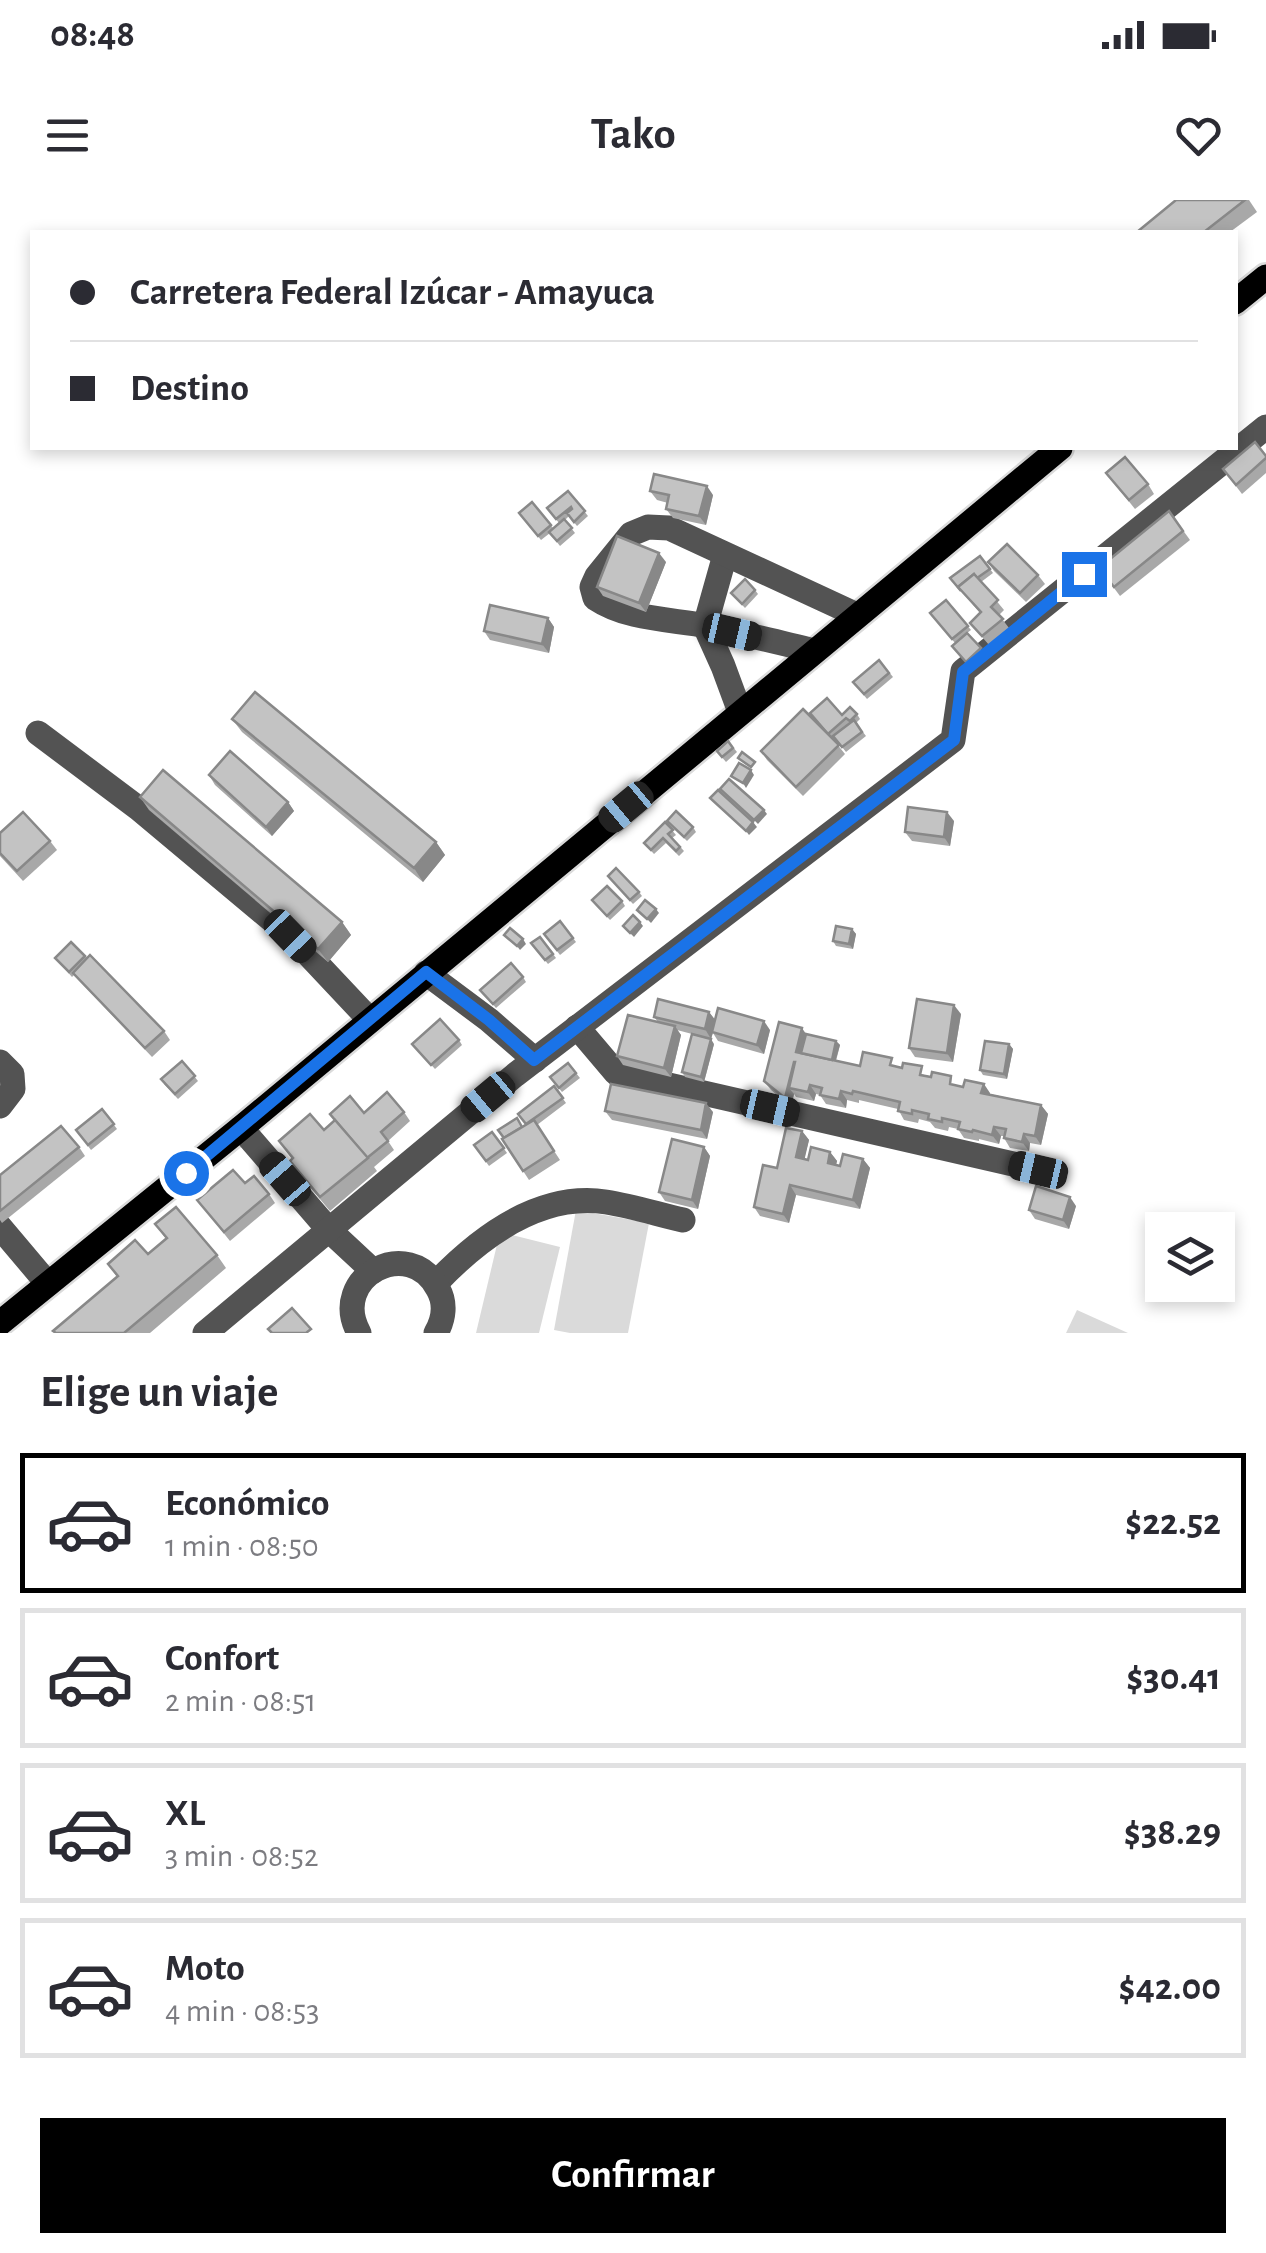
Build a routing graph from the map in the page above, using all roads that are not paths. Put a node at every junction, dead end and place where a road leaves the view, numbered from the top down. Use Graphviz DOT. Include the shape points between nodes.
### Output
graph roads {
  1 [pos="1266,277"];
  2 [pos="1238,300"];
  3 [pos="1266,427"];
  4 [pos="1058,450"];
  5 [pos="1238,450"];
  6 [pos="1238,450"];
  7 [pos="725,555"];
  8 [pos="857,616"];
  9 [pos="704,626"];
  10 [pos="814,651"];
  11 [pos="740,712"];
  12 [pos="38,733"];
  13 [pos="426,972"];
  14 [pos="370,1020"];
  15 [pos="577,1027"];
  16 [pos="534,1060"];
  17 [pos="0,1062"];
  18 [pos="0,1106"];
  19 [pos="241,1128"];
  20 [pos="1038,1170"];
  21 [pos="683,1220"];
  22 [pos="0,1226"];
  23 [pos="329,1230"];
  24 [pos="373,1271"];
  25 [pos="436,1283"];
  26 [pos="48,1284"];
  27 [pos="0,1323"];
  28 [pos="204,1333"];
  29 [pos="359,1333"];
  30 [pos="436,1333"];
  1 -- 2 [label="main road"];
  3 -- 5 [label="street"];
  4 -- 8 [label="main road"];
  6 -- 15 [label="street" via="963,672 954,740"];
  7 -- 8 [label="street"];
  7 -- 9 [label="street"];
  7 -- 9 [label="street" via="670,528 648,527 632,534 592,587 605,605"];
  8 -- 10 [label="main road"];
  9 -- 10 [label="street"];
  9 -- 11 [label="street"];
  10 -- 11 [label="main road"];
  11 -- 13 [label="main road"];
  12 -- 14 [label="street" via="290,936"];
  13 -- 14 [label="main road"];
  13 -- 16 [label="street"];
  14 -- 19 [label="main road"];
  15 -- 16 [label="street"];
  15 -- 20 [label="street" via="616,1073"];
  16 -- 23 [label="street"];
  17 -- 18 [label="street" via="12,1074 14,1090"];
  19 -- 23 [label="street"];
  19 -- 26 [label="main road"];
  21 -- 25 [label="street" via="603,1201 560,1203 521,1216"];
  22 -- 26 [label="street"];
  23 -- 24 [label="street"];
  23 -- 28 [label="street"];
  24 -- 25 [label="street" via="412,1265"];
  24 -- 29 [label="street" via="353,1298"];
  25 -- 30 [label="street" via="444,1312"];
  26 -- 27 [label="main road"];
}
